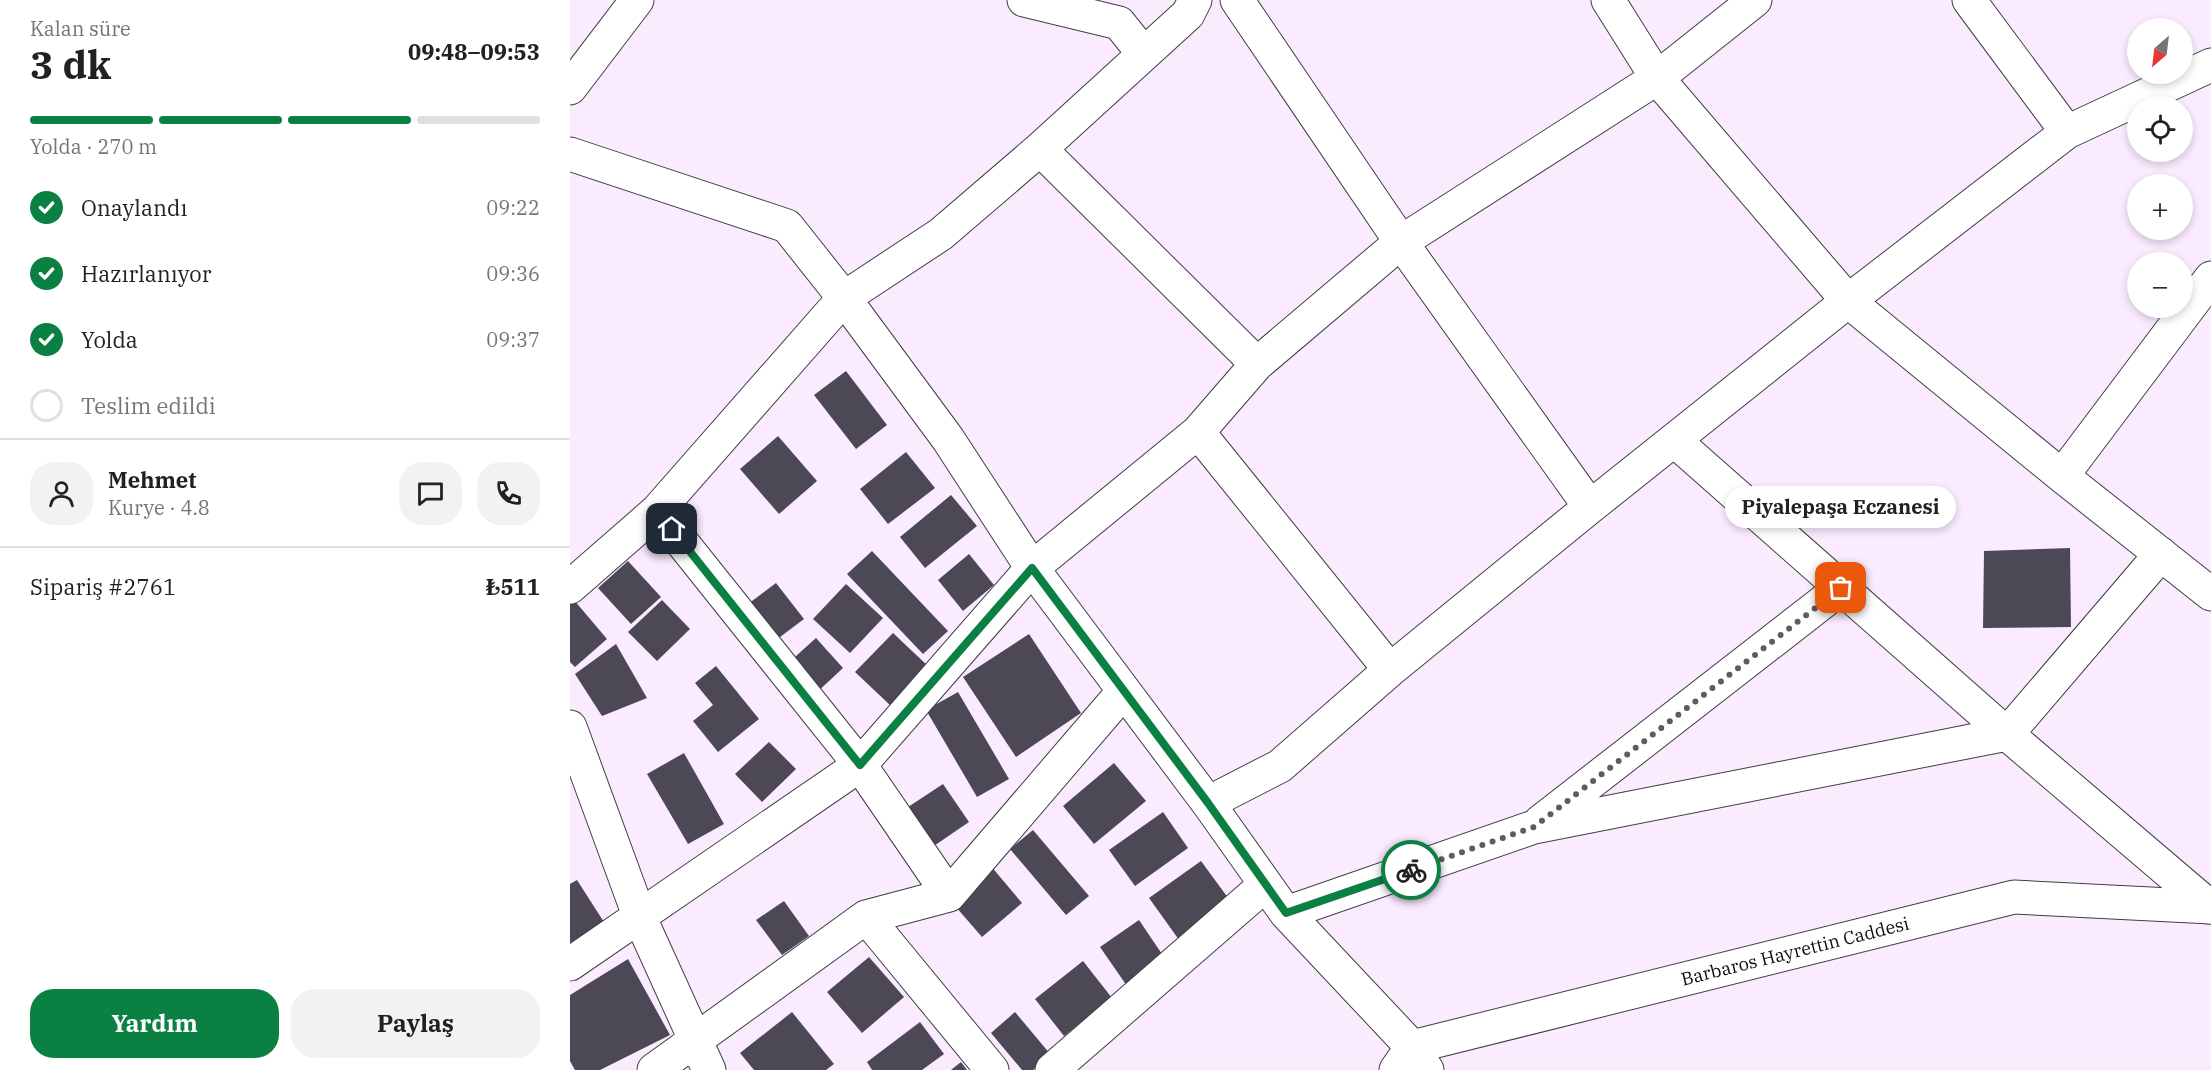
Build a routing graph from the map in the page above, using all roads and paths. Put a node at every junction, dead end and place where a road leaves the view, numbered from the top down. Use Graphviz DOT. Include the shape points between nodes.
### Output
graph roads {
  1 [pos="637,0"];
  2 [pos="1024,0"];
  3 [pos="1195,0"];
  4 [pos="1237,0"];
  5 [pos="1608,0"];
  6 [pos="1755,0"];
  7 [pos="1969,0"];
  8 [pos="1143,53"];
  9 [pos="2211,65"];
  10 [pos="1656,78"];
  11 [pos="570,88"];
  12 [pos="2067,132"];
  13 [pos="1040,149"];
  14 [pos="570,154"];
  15 [pos="1401,242"];
  16 [pos="2211,278"];
  17 [pos="844,297"];
  18 [pos="1848,301"];
  19 [pos="1257,364"];
  20 [pos="1198,432"];
  21 [pos="1675,441"];
  22 [pos="2062,476"];
  23 [pos="1590,507"];
  24 [pos="657,510"];
  25 [pos="2161,554"];
  26 [pos="1032,568"];
  27 [pos="570,587"];
  28 [pos="1841,588"];
  29 [pos="2211,594"];
  30 [pos="1390,670"];
  31 [pos="1123,692"];
  32 [pos="570,726"];
  33 [pos="2007,734"];
  34 [pos="860,765"];
  35 [pos="1208,803"];
  36 [pos="1534,827"];
  37 [pos="1265,885"];
  38 [pos="949,895"];
  39 [pos="2210,907"];
  40 [pos="1286,913"];
  41 [pos="866,917"];
  42 [pos="640,918"];
  43 [pos="570,964"];
  44 [pos="701,1056"];
  45 [pos="1412,1062"];
  46 [pos="654,1070"];
  47 [pos="992,1070"];
  48 [pos="1052,1070"];
  1 -- 11 [label="street"];
  2 -- 8 [label="street" via="1119,22"];
  3 -- 8 [label="street" via="1188,14"];
  4 -- 15 [label="street"];
  5 -- 10 [label="street"];
  6 -- 10 [label="street"];
  7 -- 12 [label="street"];
  8 -- 13 [label="street"];
  9 -- 12 [label="street"];
  10 -- 15 [label="street"];
  10 -- 18 [label="street"];
  12 -- 18 [label="street"];
  13 -- 17 [label="street" via="941,234"];
  13 -- 19 [label="street"];
  14 -- 17 [label="street" via="787,226"];
  15 -- 19 [label="street"];
  15 -- 23 [label="street"];
  16 -- 22 [label="street"];
  17 -- 24 [label="street"];
  17 -- 26 [label="street" via="948,439"];
  18 -- 21 [label="street"];
  18 -- 22 [label="street"];
  19 -- 20 [label="street"];
  20 -- 26 [label="street"];
  20 -- 30 [label="street"];
  21 -- 23 [label="street"];
  21 -- 28 [label="street"];
  22 -- 25 [label="street"];
  23 -- 30 [label="street"];
  24 -- 27 [label="street"];
  24 -- 34 [label="street"];
  25 -- 29 [label="street"];
  25 -- 33 [label="street"];
  26 -- 31 [label="street"];
  26 -- 34 [label="street"];
  28 -- 33 [label="street"];
  28 -- 36 [label="street"];
  30 -- 35 [label="street" via="1280,766"];
  31 -- 35 [label="street"];
  31 -- 38 [label="street"];
  32 -- 42 [label="street"];
  33 -- 36 [label="street"];
  33 -- 39 [label="street"];
  34 -- 38 [label="street"];
  34 -- 42 [label="street"];
  35 -- 37 [label="street"];
  36 -- 40 [label="street"];
  37 -- 40 [label="street"];
  37 -- 48 [label="street"];
  38 -- 41 [label="street"];
  39 -- 45 [label="street, Barbaros Hayrettin Caddesi" via="2014,897"];
  40 -- 45 [label="street"];
  41 -- 44 [label="street"];
  41 -- 47 [label="street"];
  42 -- 43 [label="street"];
  42 -- 44 [label="street"];
  44 -- 46 [label="street"];
}
